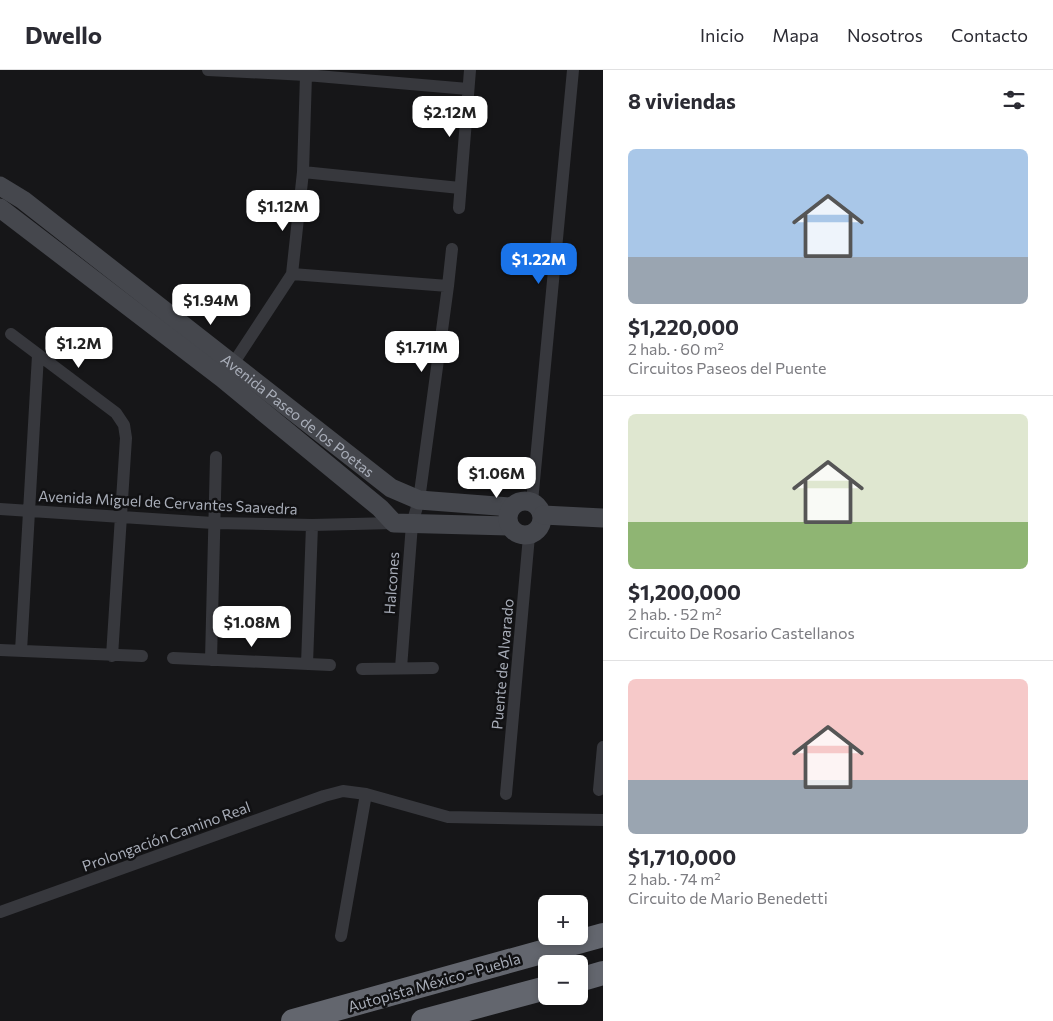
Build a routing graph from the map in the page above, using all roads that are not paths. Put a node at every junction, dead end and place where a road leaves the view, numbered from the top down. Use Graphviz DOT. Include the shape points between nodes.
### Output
graph roads {
  1 [pos="208,70"];
  2 [pos="470,70"];
  3 [pos="573,70"];
  4 [pos="306,75"];
  5 [pos="468,89"];
  6 [pos="304,172"];
  7 [pos="0,186"];
  8 [pos="460,188"];
  9 [pos="0,208"];
  10 [pos="458,208"];
  11 [pos="452,249"];
  12 [pos="292,274"];
  13 [pos="448,286"];
  14 [pos="11,334"];
  15 [pos="38,355"];
  16 [pos="228,371"];
  17 [pos="216,457"];
  18 [pos="391,488"];
  19 [pos="414,498"];
  20 [pos="511,507"];
  21 [pos="380,508"];
  22 [pos="0,509"];
  23 [pos="538,509"];
  24 [pos="30,511"];
  25 [pos="121,518"];
  26 [pos="603,518"];
  27 [pos="213,523"];
  28 [pos="403,523"];
  29 [pos="312,525"];
  30 [pos="509,526"];
  31 [pos="530,536"];
  32 [pos="0,650"];
  33 [pos="21,651"];
  34 [pos="112,656"];
  35 [pos="142,656"];
  36 [pos="173,658"];
  37 [pos="211,660"];
  38 [pos="307,664"];
  39 [pos="330,664"];
  40 [pos="362,668"];
  41 [pos="401,668"];
  42 [pos="433,668"];
  43 [pos="603,747"];
  44 [pos="599,790"];
  45 [pos="366,794"];
  46 [pos="506,794"];
  47 [pos="603,820"];
  48 [pos="0,912"];
  49 [pos="603,935"];
  50 [pos="341,936"];
  51 [pos="603,973"];
  52 [pos="588,977"];
  53 [pos="538,990"];
  54 [pos="293,1021"];
  55 [pos="423,1021"];
  1 -- 4 [label="street"];
  2 -- 5 [label="street"];
  3 -- 23 [label="street"];
  4 -- 5 [label="street"];
  4 -- 6 [label="street"];
  5 -- 8 [label="street"];
  6 -- 8 [label="street"];
  6 -- 12 [label="street"];
  7 -- 16 [label="street, Avenida Paseo de los Poetas" via="23,200"];
  8 -- 10 [label="street"];
  9 -- 16 [label="street, Avenida Paseo de los Poetas"];
  11 -- 13 [label="street, Halcones"];
  12 -- 13 [label="street"];
  12 -- 16 [label="street"];
  13 -- 19 [label="street, Halcones"];
  14 -- 15 [label="street"];
  15 -- 24 [label="street"];
  15 -- 25 [label="street" via="116,413 124,425"];
  16 -- 18 [label="street, Avenida Paseo de los Poetas"];
  16 -- 21 [label="street, Avenida Paseo de los Poetas"];
  17 -- 27 [label="street"];
  18 -- 19 [label="street, Avenida Paseo de los Poetas"];
  18 -- 21 [label="street"];
  19 -- 20 [label="street, Avenida Paseo de los Poetas"];
  19 -- 28 [label="street, Halcones"];
  20 -- 23 [label="street" via="521,501"];
  20 -- 30 [label="street"];
  21 -- 28 [label="street, Avenida Paseo de los Poetas"];
  22 -- 24 [label="street, Avenida Miguel de Cervantes Saavedra"];
  23 -- 26 [label="street"];
  23 -- 31 [label="street" via="540,528"];
  24 -- 25 [label="street, Avenida Miguel de Cervantes Saavedra"];
  24 -- 33 [label="street"];
  25 -- 27 [label="street, Avenida Miguel de Cervantes Saavedra"];
  25 -- 34 [label="street"];
  27 -- 29 [label="street, Avenida Miguel de Cervantes Saavedra"];
  27 -- 37 [label="street"];
  28 -- 29 [label="street, Avenida Miguel de Cervantes Saavedra"];
  28 -- 30 [label="street"];
  28 -- 41 [label="street, Halcones"];
  29 -- 38 [label="street"];
  30 -- 31 [label="street" via="518,534"];
  31 -- 46 [label="street, Puente de Alvarado"];
  32 -- 33 [label="street"];
  33 -- 34 [label="street"];
  34 -- 35 [label="street"];
  36 -- 37 [label="street"];
  37 -- 38 [label="street"];
  38 -- 39 [label="street"];
  40 -- 41 [label="street"];
  41 -- 42 [label="street"];
  43 -- 44 [label="street"];
  45 -- 47 [label="street" via="448,817"];
  45 -- 48 [label="street, Prolongación Camino Real" via="343,791 324,796"];
  45 -- 50 [label="street"];
  49 -- 54 [label="highway, Autopista México - Puebla"];
  51 -- 52 [label="highway"];
  53 -- 55 [label="highway"];
}
